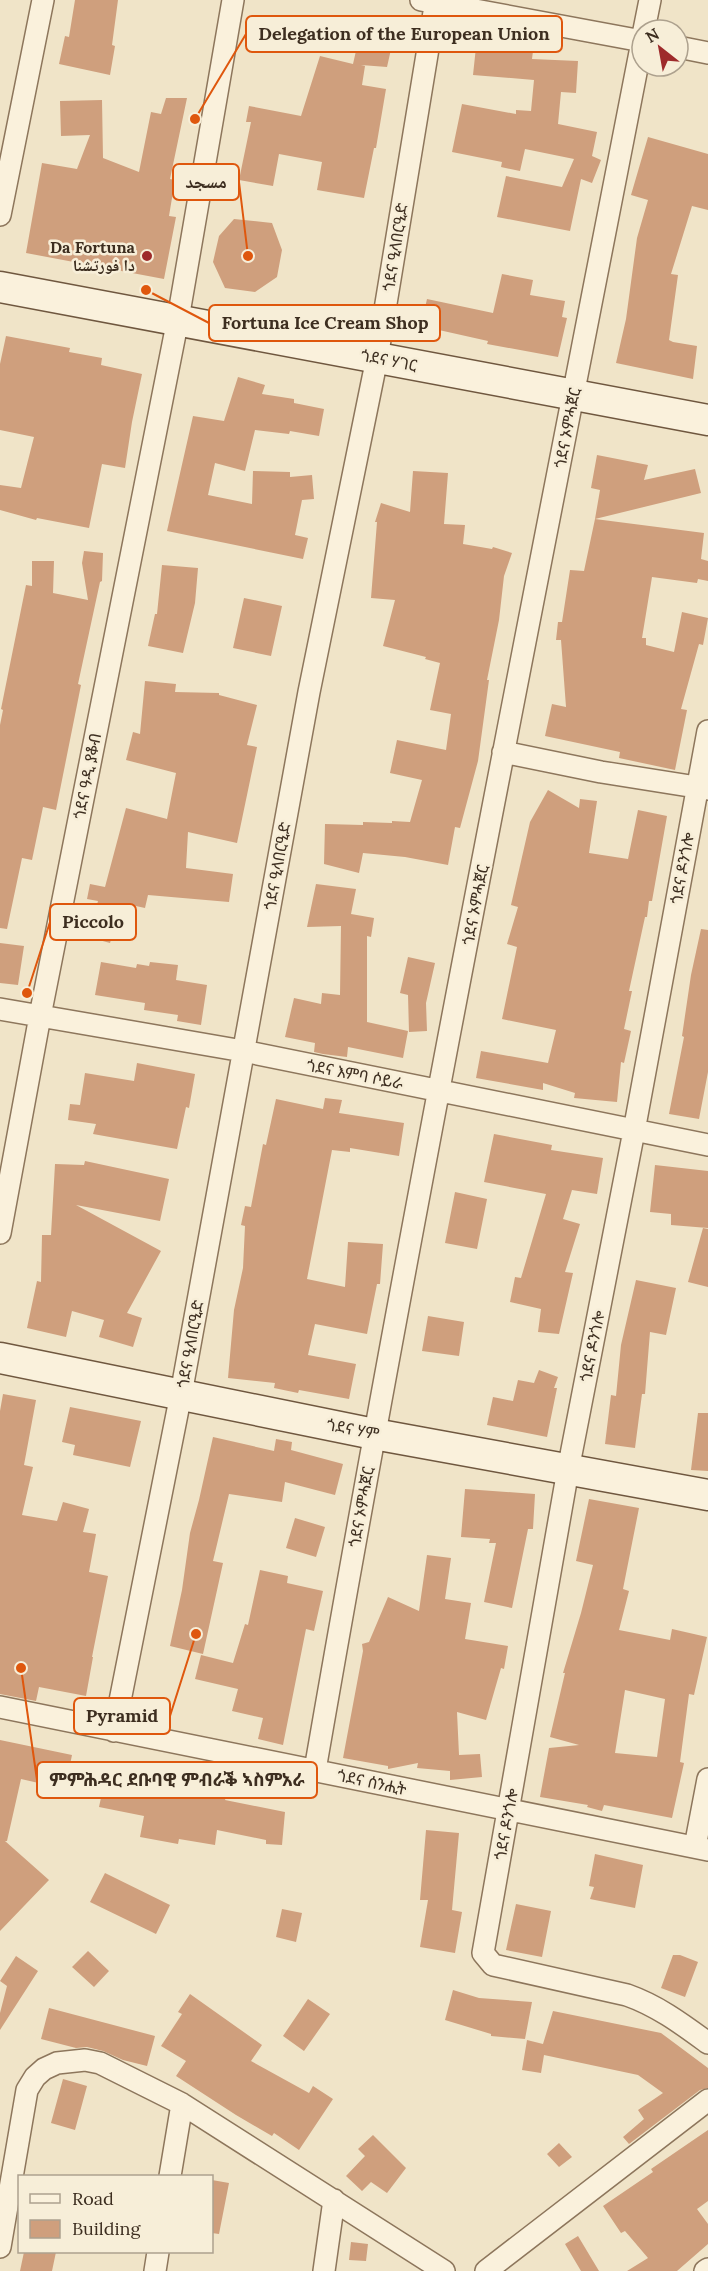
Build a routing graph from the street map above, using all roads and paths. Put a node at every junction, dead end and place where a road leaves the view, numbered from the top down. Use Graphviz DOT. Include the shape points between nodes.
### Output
graph roads {
  1 [pos="43,0"];
  2 [pos="233,0"];
  3 [pos="650,0"];
  4 [pos="431,1"];
  5 [pos="646,18"];
  6 [pos="630,39"];
  7 [pos="690,49"];
  8 [pos="708,53"];
  9 [pos="635,78"];
  10 [pos="0,215"];
  11 [pos="0,287"];
  12 [pos="178,319"];
  13 [pos="377,358"];
  14 [pos="573,396"];
  15 [pos="708,420"];
  16 [pos="708,731"];
  17 [pos="503,752"];
  18 [pos="703,788"];
  19 [pos="0,1009"];
  20 [pos="39,1016"];
  21 [pos="243,1051"];
  22 [pos="440,1091"];
  23 [pos="634,1131"];
  24 [pos="708,1145"];
  25 [pos="0,1233"];
  26 [pos="0,1358"];
  27 [pos="181,1394"];
  28 [pos="374,1434"];
  29 [pos="568,1470"];
  30 [pos="708,1495"];
  31 [pos="0,1707"];
  32 [pos="114,1731"];
  33 [pos="315,1770"];
  34 [pos="708,1779"];
  35 [pos="509,1810"];
  36 [pos="702,1848"];
  37 [pos="708,2043"];
  38 [pos="708,2100"];
  39 [pos="182,2104"];
  40 [pos="170,2175"];
  41 [pos="334,2200"];
  42 [pos="0,2247"];
  43 [pos="158,2253"];
  44 [pos="155,2271"];
  45 [pos="324,2271"];
  46 [pos="444,2271"];
  47 [pos="486,2271"];
  1 -- 10 [label="street"];
  2 -- 12 [label="street, ጎደና ዓዲ ያቆብ"];
  3 -- 5 [label="street"];
  4 -- 6 [label="street"];
  4 -- 13 [label="street, ጎደና ዒላበርዒድ"];
  7 -- 8 [label="street"];
  9 -- 14 [label="street, ጎደና ኦምሓጀር"];
  11 -- 12 [label="street, ጎደና ሃገር"];
  12 -- 13 [label="street, ጎደና ሃገር"];
  12 -- 20 [label="street, ጎደና ዓዲ ያቆብ"];
  13 -- 14 [label="street, ጎደና ሃገር"];
  13 -- 21 [label="street, ጎደና ዒላበርዒድ" via="309,692"];
  14 -- 15 [label="street, ጎደና ሃገር"];
  14 -- 17 [label="street, ጎደና ኦምሓጀር"];
  16 -- 18 [label="street, ጎደና ዶንጎሎ"];
  17 -- 18 [label="street"];
  17 -- 22 [label="street, ጎደና ኦምሓጀር"];
  18 -- 23 [label="street, ጎደና ዶንጎሎ"];
  19 -- 20 [label="street, ጎደና እምባ ሶይራ"];
  20 -- 21 [label="street, ጎደና እምባ ሶይራ"];
  20 -- 25 [label="street, ጎደና ዓዲ ያቆብ"];
  21 -- 22 [label="street, ጎደና እምባ ሶይራ"];
  21 -- 27 [label="street, ጎደና ዒላበርዒድ"];
  22 -- 23 [label="street, ጎደና እምባ ሶይራ"];
  22 -- 28 [label="street, ጎደና ኦምሓጀር"];
  23 -- 24 [label="street, ጎደና እምባ ሶይራ"];
  23 -- 29 [label="street, ጎደና ዶንጎሎ"];
  26 -- 27 [label="street, ጎደና ሃም"];
  27 -- 28 [label="street, ጎደና ሃም"];
  27 -- 32 [label="street, ጎደና ዒላበርዒድ"];
  28 -- 29 [label="street, ጎደና ሃም"];
  28 -- 33 [label="street, ጎደና ኦምሓጀር"];
  29 -- 30 [label="street, ጎደና ሃም"];
  29 -- 35 [label="street, ጎደና ዶንጎሎ"];
  31 -- 32 [label="street, ጎደና ሰንሒት"];
  32 -- 33 [label="street, ጎደና ሰንሒት"];
  33 -- 35 [label="street, ጎደና ሰንሒት"];
  34 -- 36 [label="street"];
  35 -- 36 [label="street, ጎደና ሰንሒት"];
  35 -- 37 [label="street, ጎደና ዶንጎሎ" via="483,1953 488,1960 493,1965 643,2000"];
  38 -- 47 [label="street"];
  39 -- 40 [label="street"];
  39 -- 41 [label="street"];
  39 -- 42 [label="street" via="100,2063 71,2060 44,2069 27,2090"];
  41 -- 45 [label="street"];
  41 -- 46 [label="street"];
  43 -- 44 [label="street"];
}
